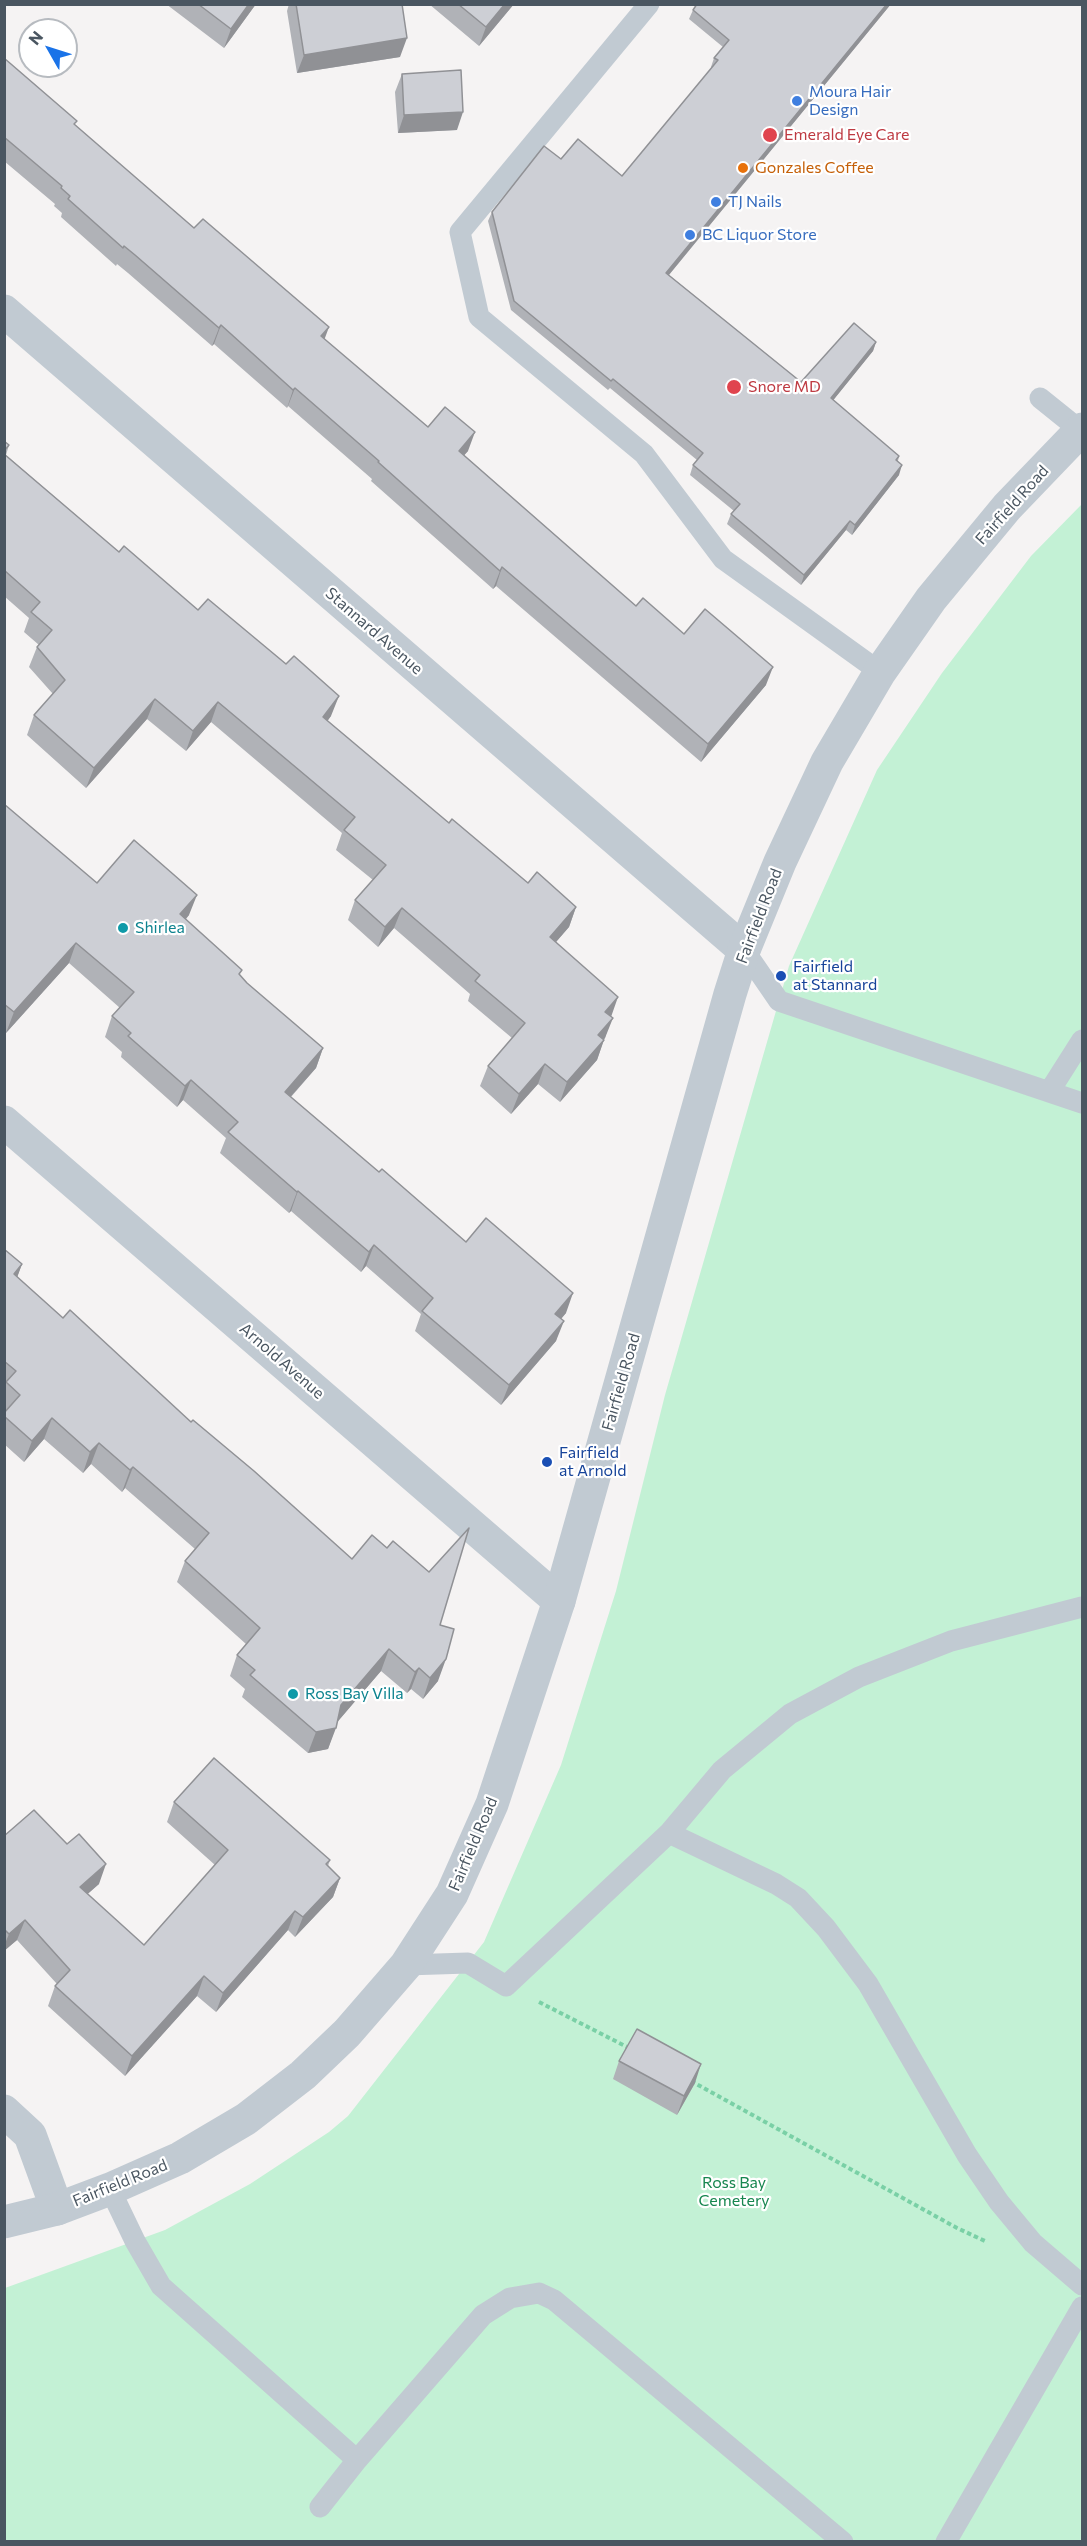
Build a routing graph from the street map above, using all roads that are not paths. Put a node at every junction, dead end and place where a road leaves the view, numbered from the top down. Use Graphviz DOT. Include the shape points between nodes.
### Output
graph roads {
  1 [pos="649,4"];
  2 [pos="4,311"];
  3 [pos="1040,398"];
  4 [pos="1082,430"];
  5 [pos="880,672"];
  6 [pos="744,950"];
  7 [pos="1083,1040"];
  8 [pos="1049,1092"];
  9 [pos="1083,1103"];
  10 [pos="4,1122"];
  11 [pos="559,1601"];
  12 [pos="1083,1607"];
  13 [pos="669,1833"];
  14 [pos="406,1965"];
  15 [pos="4,2111"];
  16 [pos="110,2189"];
  17 [pos="57,2209"];
  18 [pos="4,2222"];
  19 [pos="1083,2285"];
  20 [pos="1083,2307"];
  21 [pos="357,2460"];
  22 [pos="320,2507"];
  23 [pos="843,2541"];
  24 [pos="946,2541"];
  1 -- 5 [label="lane" via="460,232 479,317 644,454 723,559"];
  2 -- 6 [label="street, Stannard Avenue"];
  3 -- 4 [label="lane"];
  4 -- 5 [label="street, Fairfield Road" via="999,516 931,599"];
  5 -- 6 [label="street, Fairfield Road" via="827,762"];
  6 -- 8 [label="lane" via="779,1001"];
  6 -- 11 [label="street, Fairfield Road"];
  7 -- 8 [label="lane"];
  8 -- 9 [label="lane"];
  10 -- 11 [label="street, Arnold Avenue"];
  11 -- 14 [label="street, Fairfield Road" via="492,1804 452,1894"];
  12 -- 13 [label="lane" via="951,1641 860,1677 790,1714 722,1770"];
  13 -- 14 [label="lane" via="506,1986 468,1963"];
  13 -- 19 [label="lane" via="776,1884 798,1898 826,1928 868,1984 967,2155 999,2202 1033,2243"];
  14 -- 16 [label="street, Fairfield Road" via="347,2033 303,2075 246,2119 180,2158"];
  15 -- 17 [label="street" via="30,2135"];
  16 -- 17 [label="street, Fairfield Road"];
  16 -- 21 [label="lane" via="161,2286"];
  17 -- 18 [label="street, Fairfield Road"];
  20 -- 24 [label="lane"];
  21 -- 22 [label="lane"];
  21 -- 23 [label="lane" via="483,2315 510,2298 539,2293 554,2300"];
}
